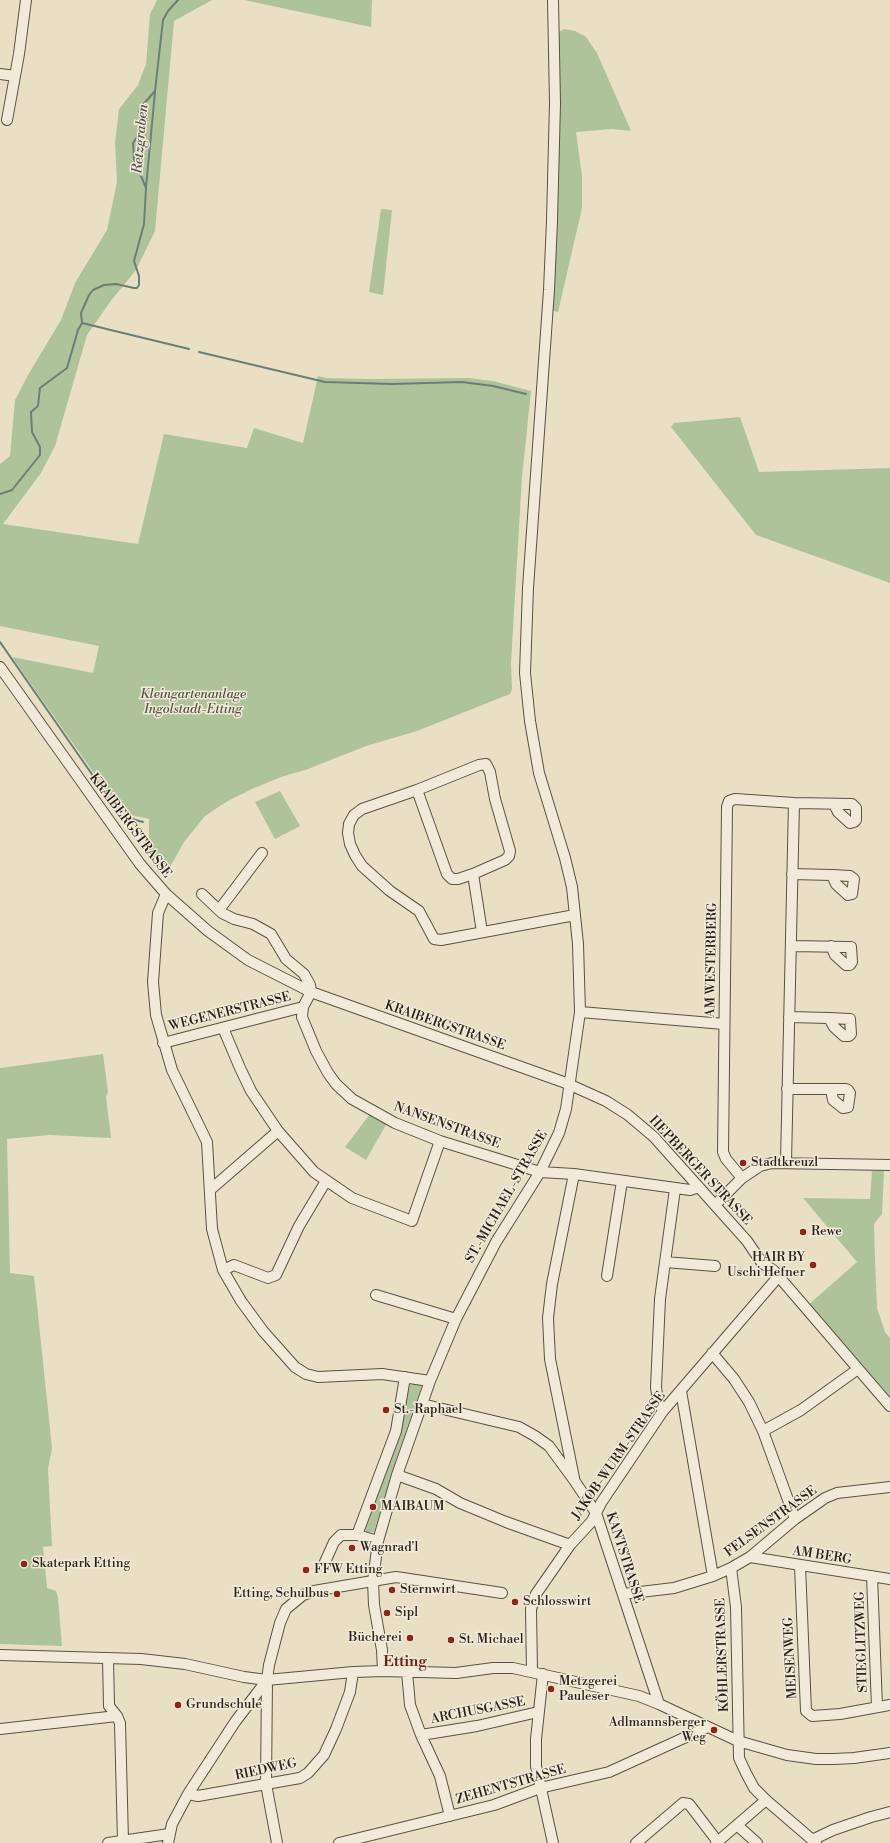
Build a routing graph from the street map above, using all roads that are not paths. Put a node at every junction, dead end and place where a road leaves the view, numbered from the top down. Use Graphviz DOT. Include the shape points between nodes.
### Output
graph roads {
  1 [pos="26,0"];
  2 [pos="553,0"];
  3 [pos="0,74"];
  4 [pos="15,76"];
  5 [pos="7,120"];
  6 [pos="0,667"];
  7 [pos="417,790"];
  8 [pos="794,803"];
  9 [pos="834,804"];
  10 [pos="262,853"];
  11 [pos="473,874"];
  12 [pos="792,874"];
  13 [pos="832,875"];
  14 [pos="166,894"];
  15 [pos="202,894"];
  16 [pos="219,910"];
  17 [pos="575,915"];
  18 [pos="482,932"];
  19 [pos="791,946"];
  20 [pos="831,946"];
  21 [pos="312,992"];
  22 [pos="303,1007"];
  23 [pos="580,1012"];
  24 [pos="789,1017"];
  25 [pos="829,1018"];
  26 [pos="724,1024"];
  27 [pos="223,1028"];
  28 [pos="163,1043"];
  29 [pos="570,1085"];
  30 [pos="787,1089"];
  31 [pos="831,1089"];
  32 [pos="278,1131"];
  33 [pos="440,1140"];
  34 [pos="786,1162"];
  35 [pos="890,1165"];
  36 [pos="540,1172"];
  37 [pos="574,1174"];
  38 [pos="742,1178"];
  39 [pos="326,1181"];
  40 [pos="622,1181"];
  41 [pos="699,1187"];
  42 [pos="675,1189"];
  43 [pos="210,1190"];
  44 [pos="715,1205"];
  45 [pos="665,1262"];
  46 [pos="715,1266"];
  47 [pos="223,1270"];
  48 [pos="775,1273"];
  49 [pos="607,1276"];
  50 [pos="376,1295"];
  51 [pos="456,1319"];
  52 [pos="712,1353"];
  53 [pos="858,1368"];
  54 [pos="405,1377"];
  55 [pos="430,1381"];
  56 [pos="681,1391"];
  57 [pos="422,1404"];
  58 [pos="890,1406"];
  59 [pos="664,1411"];
  60 [pos="763,1431"];
  61 [pos="568,1445"];
  62 [pos="549,1446"];
  63 [pos="397,1475"];
  64 [pos="574,1480"];
  65 [pos="890,1487"];
  66 [pos="596,1513"];
  67 [pos="795,1519"];
  68 [pos="357,1535"];
  69 [pos="378,1541"];
  70 [pos="570,1545"];
  71 [pos="750,1557"];
  72 [pos="325,1562"];
  73 [pos="800,1566"];
  74 [pos="732,1568"];
  75 [pos="713,1576"];
  76 [pos="872,1576"];
  77 [pos="890,1579"];
  78 [pos="373,1581"];
  79 [pos="502,1593"];
  80 [pos="623,1594"];
  81 [pos="0,1655"];
  82 [pos="108,1658"];
  83 [pos="383,1671"];
  84 [pos="353,1672"];
  85 [pos="407,1672"];
  86 [pos="532,1672"];
  87 [pos="543,1674"];
  88 [pos="267,1680"];
  89 [pos="659,1704"];
  90 [pos="890,1705"];
  91 [pos="877,1707"];
  92 [pos="538,1712"];
  93 [pos="117,1716"];
  94 [pos="708,1727"];
  95 [pos="0,1729"];
  96 [pos="421,1735"];
  97 [pos="738,1741"];
  98 [pos="890,1753"];
  99 [pos="266,1784"];
  100 [pos="540,1788"];
  101 [pos="188,1794"];
  102 [pos="766,1800"];
  103 [pos="890,1812"];
  104 [pos="450,1816"];
  105 [pos="738,1826"];
  106 [pos="168,1839"];
  107 [pos="123,1841"];
  108 [pos="814,1841"];
  109 [pos="717,1842"];
  110 [pos="108,1843"];
  111 [pos="277,1843"];
  112 [pos="339,1843"];
  113 [pos="553,1843"];
  114 [pos="636,1843"];
  115 [pos="757,1843"];
  1 -- 4 [label="street"];
  2 -- 17 [label="street, ST.-MICHAEL-STRASSE" via="555,103 552,221 524,654 526,693 536,759 565,858"];
  3 -- 4 [label="street"];
  4 -- 5 [label="street"];
  6 -- 14 [label="street, KRAIBERGSTRASSE" via="117,834"];
  7 -- 11 [label="street" via="447,874 452,879"];
  7 -- 11 [label="street" via="479,764 486,764 510,851 505,860"];
  7 -- 18 [label="street" via="354,815 348,834 355,855 362,866 390,891 418,911 434,939"];
  8 -- 9 [label="street"];
  8 -- 12 [label="street"];
  8 -- 26 [label="street, AM WESTERBERG" via="735,799 729,801"];
  10 -- 16 [label="street"];
  11 -- 18 [label="street"];
  12 -- 13 [label="street"];
  12 -- 19 [label="street"];
  14 -- 21 [label="street, KRAIBERGSTRASSE" via="208,931 248,960"];
  14 -- 28 [label="street" via="158,913 153,982 156,1014"];
  15 -- 16 [label="street"];
  16 -- 21 [label="street" via="271,934 286,959 304,974"];
  17 -- 18 [label="street"];
  17 -- 23 [label="street, ST.-MICHAEL-STRASSE"];
  19 -- 20 [label="street"];
  19 -- 24 [label="street"];
  21 -- 22 [label="street"];
  21 -- 29 [label="street, KRAIBERGSTRASSE"];
  22 -- 27 [label="street, WEGENERSTRASSE"];
  22 -- 33 [label="street, NANSENSTRASSE" via="302,1016 316,1051 336,1084 352,1099 376,1113"];
  23 -- 26 [label="street"];
  23 -- 29 [label="street, ST.-MICHAEL-STRASSE"];
  24 -- 25 [label="street"];
  24 -- 30 [label="street"];
  26 -- 38 [label="street, AM WESTERBERG" via="723,1152"];
  27 -- 28 [label="street, WEGENERSTRASSE"];
  27 -- 32 [label="street" via="242,1074"];
  28 -- 43 [label="street" via="172,1070 207,1142"];
  29 -- 36 [label="street, ST.-MICHAEL-STRASSE" via="559,1133"];
  29 -- 41 [label="street, HEPBERGER STRASSE" via="628,1115 654,1136"];
  30 -- 31 [label="street"];
  30 -- 34 [label="street"];
  32 -- 39 [label="street" via="295,1152"];
  32 -- 43 [label="street"];
  33 -- 36 [label="street, NANSENSTRASSE"];
  33 -- 39 [label="street" via="412,1221 352,1198"];
  34 -- 35 [label="street"];
  34 -- 38 [label="street" via="760,1166"];
  36 -- 37 [label="street, NANSENSTRASSE"];
  36 -- 51 [label="street, ST.-MICHAEL-STRASSE" via="496,1242"];
  37 -- 40 [label="street, NANSENSTRASSE"];
  37 -- 61 [label="street" via="552,1284 548,1318 550,1359"];
  38 -- 44 [label="street"];
  39 -- 47 [label="street" via="299,1226 276,1275 268,1278 234,1265"];
  40 -- 42 [label="street, NANSENSTRASSE"];
  40 -- 49 [label="street"];
  41 -- 42 [label="street, NANSENSTRASSE" via="694,1190"];
  41 -- 44 [label="street, HEPBERGER STRASSE"];
  42 -- 45 [label="street"];
  43 -- 47 [label="street" via="212,1229"];
  44 -- 48 [label="street, HEPBERGER STRASSE" via="762,1263"];
  45 -- 46 [label="street"];
  45 -- 59 [label="street" via="660,1298 656,1387 658,1402"];
  47 -- 54 [label="street" via="263,1331 295,1367 306,1374 318,1377 382,1374"];
  48 -- 52 [label="street, JAKOB-WURM-STRASSE"];
  48 -- 53 [label="street, HEPBERGER STRASSE"];
  50 -- 51 [label="street"];
  51 -- 55 [label="street, ST.-MICHAEL-STRASSE"];
  52 -- 56 [label="street, JAKOB-WURM-STRASSE"];
  52 -- 60 [label="street" via="734,1379"];
  53 -- 58 [label="street, HEPBERGER STRASSE"];
  53 -- 60 [label="street" via="801,1410"];
  54 -- 55 [label="street"];
  54 -- 68 [label="street" via="396,1431"];
  55 -- 57 [label="street, ST.-MICHAEL-STRASSE"];
  56 -- 59 [label="street, JAKOB-WURM-STRASSE"];
  56 -- 75 [label="street"];
  57 -- 62 [label="street, KANTSTRASSE" via="519,1427"];
  57 -- 63 [label="street, ST.-MICHAEL-STRASSE"];
  59 -- 66 [label="street, JAKOB-WURM-STRASSE"];
  60 -- 67 [label="street"];
  61 -- 62 [label="street" via="560,1448"];
  61 -- 64 [label="street"];
  62 -- 64 [label="street, KANTSTRASSE"];
  63 -- 69 [label="street, ST.-MICHAEL-STRASSE"];
  63 -- 70 [label="street" via="500,1519"];
  64 -- 66 [label="street, KANTSTRASSE"];
  65 -- 67 [label="street, FELSENSTRASSE" via="837,1493 825,1498"];
  66 -- 70 [label="street, JAKOB-WURM-STRASSE"];
  66 -- 80 [label="street, KANTSTRASSE"];
  67 -- 71 [label="street, FELSENSTRASSE"];
  68 -- 69 [label="street"];
  68 -- 72 [label="street" via="342,1535 334,1542"];
  69 -- 78 [label="street, ST.-MICHAEL-STRASSE"];
  70 -- 86 [label="street, JAKOB-WURM-STRASSE" via="536,1594 531,1609"];
  71 -- 73 [label="street, AM BERG"];
  71 -- 74 [label="street, FELSENSTRASSE"];
  73 -- 76 [label="street, AM BERG"];
  73 -- 91 [label="street, MEISENWEG" via="806,1711 812,1716"];
  74 -- 75 [label="street, FELSENSTRASSE"];
  74 -- 97 [label="street, KÖHLERSTRASSE" via="736,1607"];
  75 -- 80 [label="street, FELSENSTRASSE" via="674,1588"];
  76 -- 77 [label="street, AM BERG"];
  76 -- 91 [label="street, STIEGLITZWEG"];
  78 -- 79 [label="street" via="404,1578"];
  78 -- 83 [label="street, ST.-MICHAEL-STRASSE"];
  78 -- 88 [label="street" via="314,1590 294,1601 286,1609 280,1623"];
  80 -- 89 [label="street, KANTSTRASSE"];
  81 -- 82 [label="street"];
  82 -- 88 [label="street" via="166,1661"];
  82 -- 93 [label="street" via="109,1706"];
  83 -- 84 [label="street"];
  83 -- 85 [label="street"];
  84 -- 88 [label="street"];
  84 -- 99 [label="street, RIEDWEG" via="350,1692 324,1755 300,1778"];
  85 -- 86 [label="street" via="456,1673 512,1668"];
  85 -- 96 [label="street" via="410,1704"];
  86 -- 87 [label="street"];
  87 -- 89 [label="street" via="639,1696"];
  87 -- 92 [label="street"];
  88 -- 99 [label="street"];
  88 -- 101 [label="street" via="234,1722"];
  89 -- 94 [label="street"];
  90 -- 91 [label="street, MEISENWEG"];
  92 -- 96 [label="street, ARCHUSGASSE"];
  92 -- 100 [label="street" via="536,1766"];
  93 -- 95 [label="street"];
  93 -- 107 [label="street" via="120,1723"];
  94 -- 97 [label="street"];
  94 -- 100 [label="street, ZEHENTSTRASSE" via="609,1772"];
  96 -- 104 [label="street" via="440,1776"];
  97 -- 98 [label="street" via="787,1755 816,1759 854,1758"];
  97 -- 102 [label="street" via="739,1758 746,1773 754,1788"];
  99 -- 101 [label="street, RIEDWEG" via="198,1796"];
  99 -- 111 [label="street"];
  100 -- 104 [label="street, ZEHENTSTRASSE" via="494,1805"];
  100 -- 113 [label="street"];
  101 -- 106 [label="street" via="176,1814"];
  102 -- 105 [label="street"];
  102 -- 108 [label="street"];
  103 -- 108 [label="street" via="833,1830"];
  104 -- 112 [label="street, ZEHENTSTRASSE"];
  105 -- 109 [label="street"];
  105 -- 115 [label="street"];
  106 -- 107 [label="street"];
  107 -- 110 [label="street"];
  109 -- 114 [label="street" via="690,1804 683,1803"];
}
